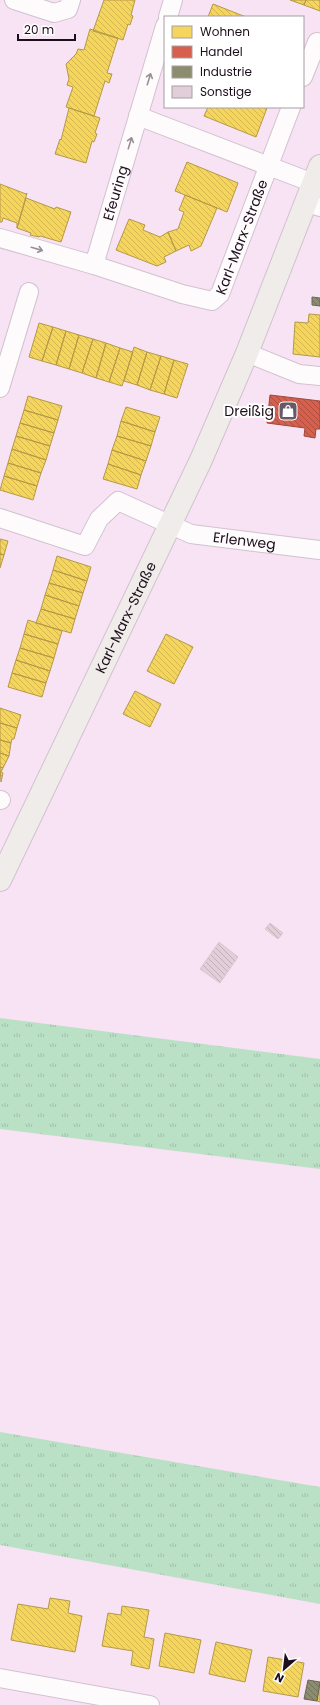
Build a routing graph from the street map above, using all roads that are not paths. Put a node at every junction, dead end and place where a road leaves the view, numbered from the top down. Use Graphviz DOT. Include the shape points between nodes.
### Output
graph roads {
  1 [pos="14,0"];
  2 [pos="71,0"];
  3 [pos="173,0"];
  4 [pos="168,16"];
  5 [pos="164,29"];
  6 [pos="317,42"];
  7 [pos="304,74"];
  8 [pos="291,108"];
  9 [pos="138,116"];
  10 [pos="268,167"];
  11 [pos="315,190"];
  12 [pos="0,238"];
  13 [pos="94,265"];
  14 [pos="29,292"];
  15 [pos="247,353"];
  16 [pos="320,376"];
  17 [pos="0,388"];
  18 [pos="0,518"];
  19 [pos="170,526"];
  20 [pos="320,550"];
  21 [pos="0,880"];
  22 [pos="0,1678"];
  23 [pos="150,1705"];
  1 -- 2 [label="street" via="54,13 68,9"];
  3 -- 4 [label="street"];
  9 -- 5 [label="street, Efeuring, one-way"];
  6 -- 7 [label="street"];
  8 -- 10 [label="street, Karl-Marx-Straße"];
  9 -- 10 [label="street, Karl-Marx-Straße"];
  13 -- 9 [label="street, Efeuring, one-way"];
  10 -- 11 [label="street, Karl-Marx-Straße"];
  10 -- 13 [label="street, Karl-Marx-Straße" via="220,294 212,301 182,294"];
  11 -- 15 [label="main road, Karl-Marx-Straße"];
  12 -- 13 [label="street, one-way"];
  14 -- 17 [label="street"];
  15 -- 16 [label="street" via="299,374"];
  15 -- 19 [label="main road, Karl-Marx-Straße"];
  18 -- 19 [label="street, Erlenweg" via="85,546 99,519 118,501"];
  19 -- 20 [label="street, Erlenweg" via="197,536"];
  19 -- 21 [label="main road, Karl-Marx-Straße"];
  22 -- 23 [label="street"];
}
